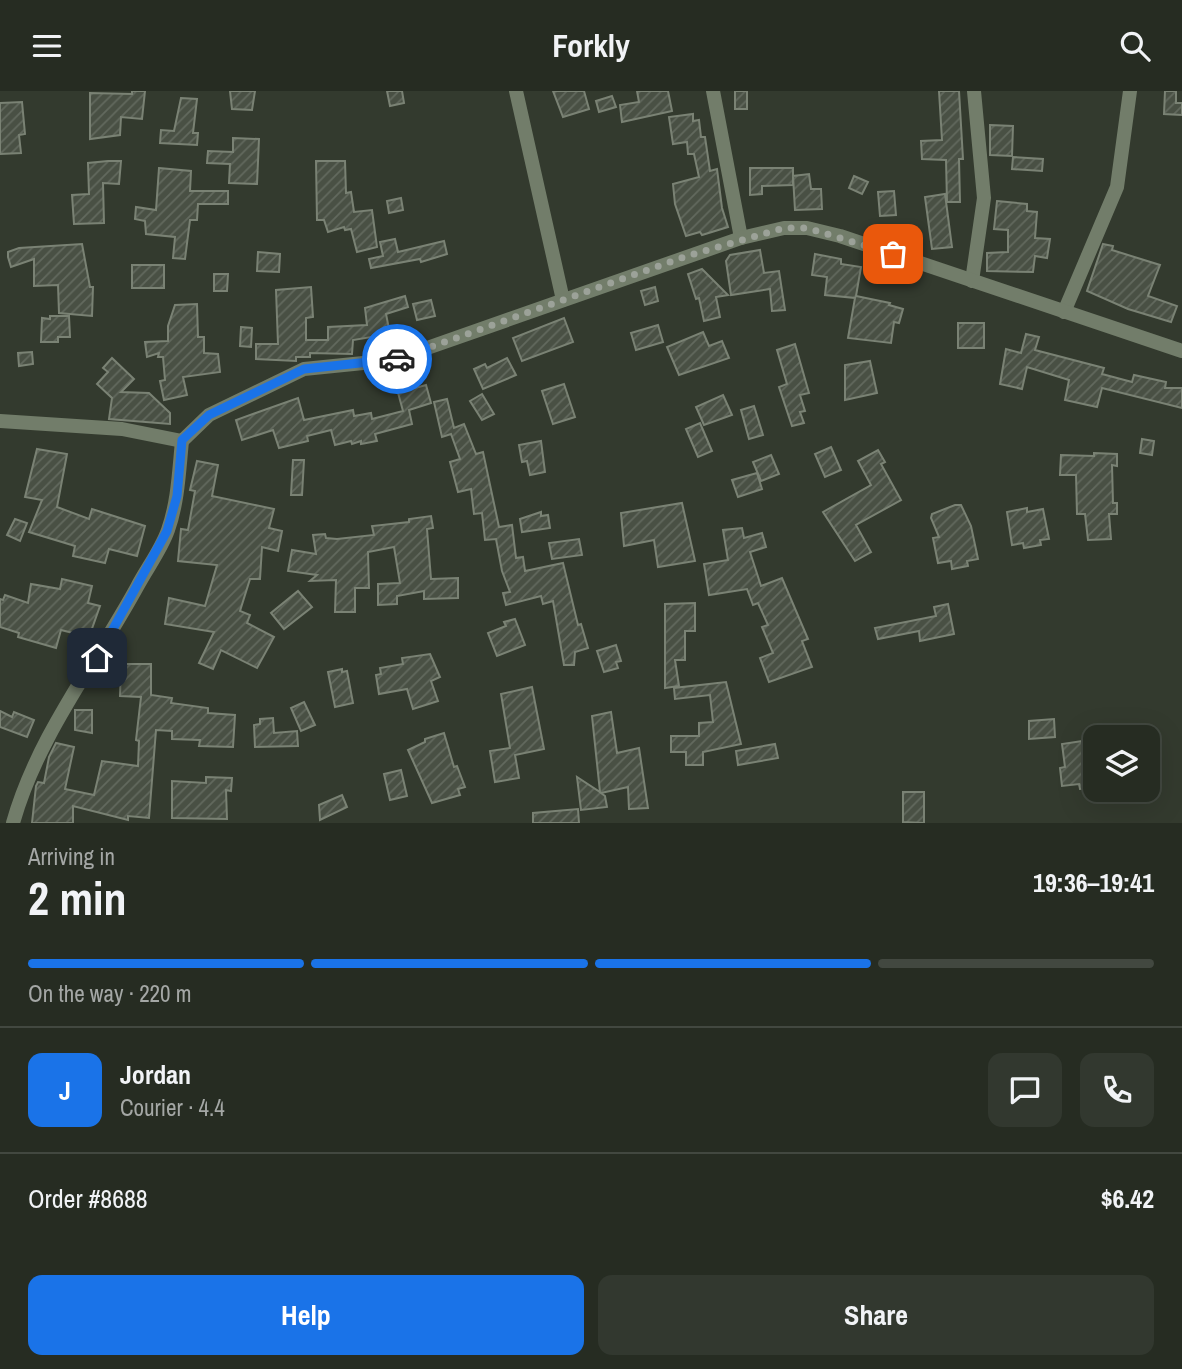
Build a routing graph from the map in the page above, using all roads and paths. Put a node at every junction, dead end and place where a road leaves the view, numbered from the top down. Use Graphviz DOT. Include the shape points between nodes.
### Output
graph roads {
  1 [pos="516,91"];
  2 [pos="713,91"];
  3 [pos="974,91"];
  4 [pos="1130,91"];
  5 [pos="741,238"];
  6 [pos="972,281"];
  7 [pos="563,300"];
  8 [pos="1064,312"];
  9 [pos="1182,351"];
  10 [pos="0,421"];
  11 [pos="182,440"];
  12 [pos="13,823"];
  1 -- 7 [label="street"];
  2 -- 5 [label="street"];
  3 -- 6 [label="street" via="984,198"];
  4 -- 8 [label="street" via="1117,187"];
  5 -- 6 [label="street" via="807,228"];
  5 -- 7 [label="street"];
  6 -- 8 [label="street"];
  7 -- 11 [label="street" via="393,360 304,369 209,415"];
  8 -- 9 [label="street"];
  10 -- 11 [label="street" via="122,429"];
  11 -- 12 [label="street" via="177,496 167,531 109,638 48,736 20,795"];
}
